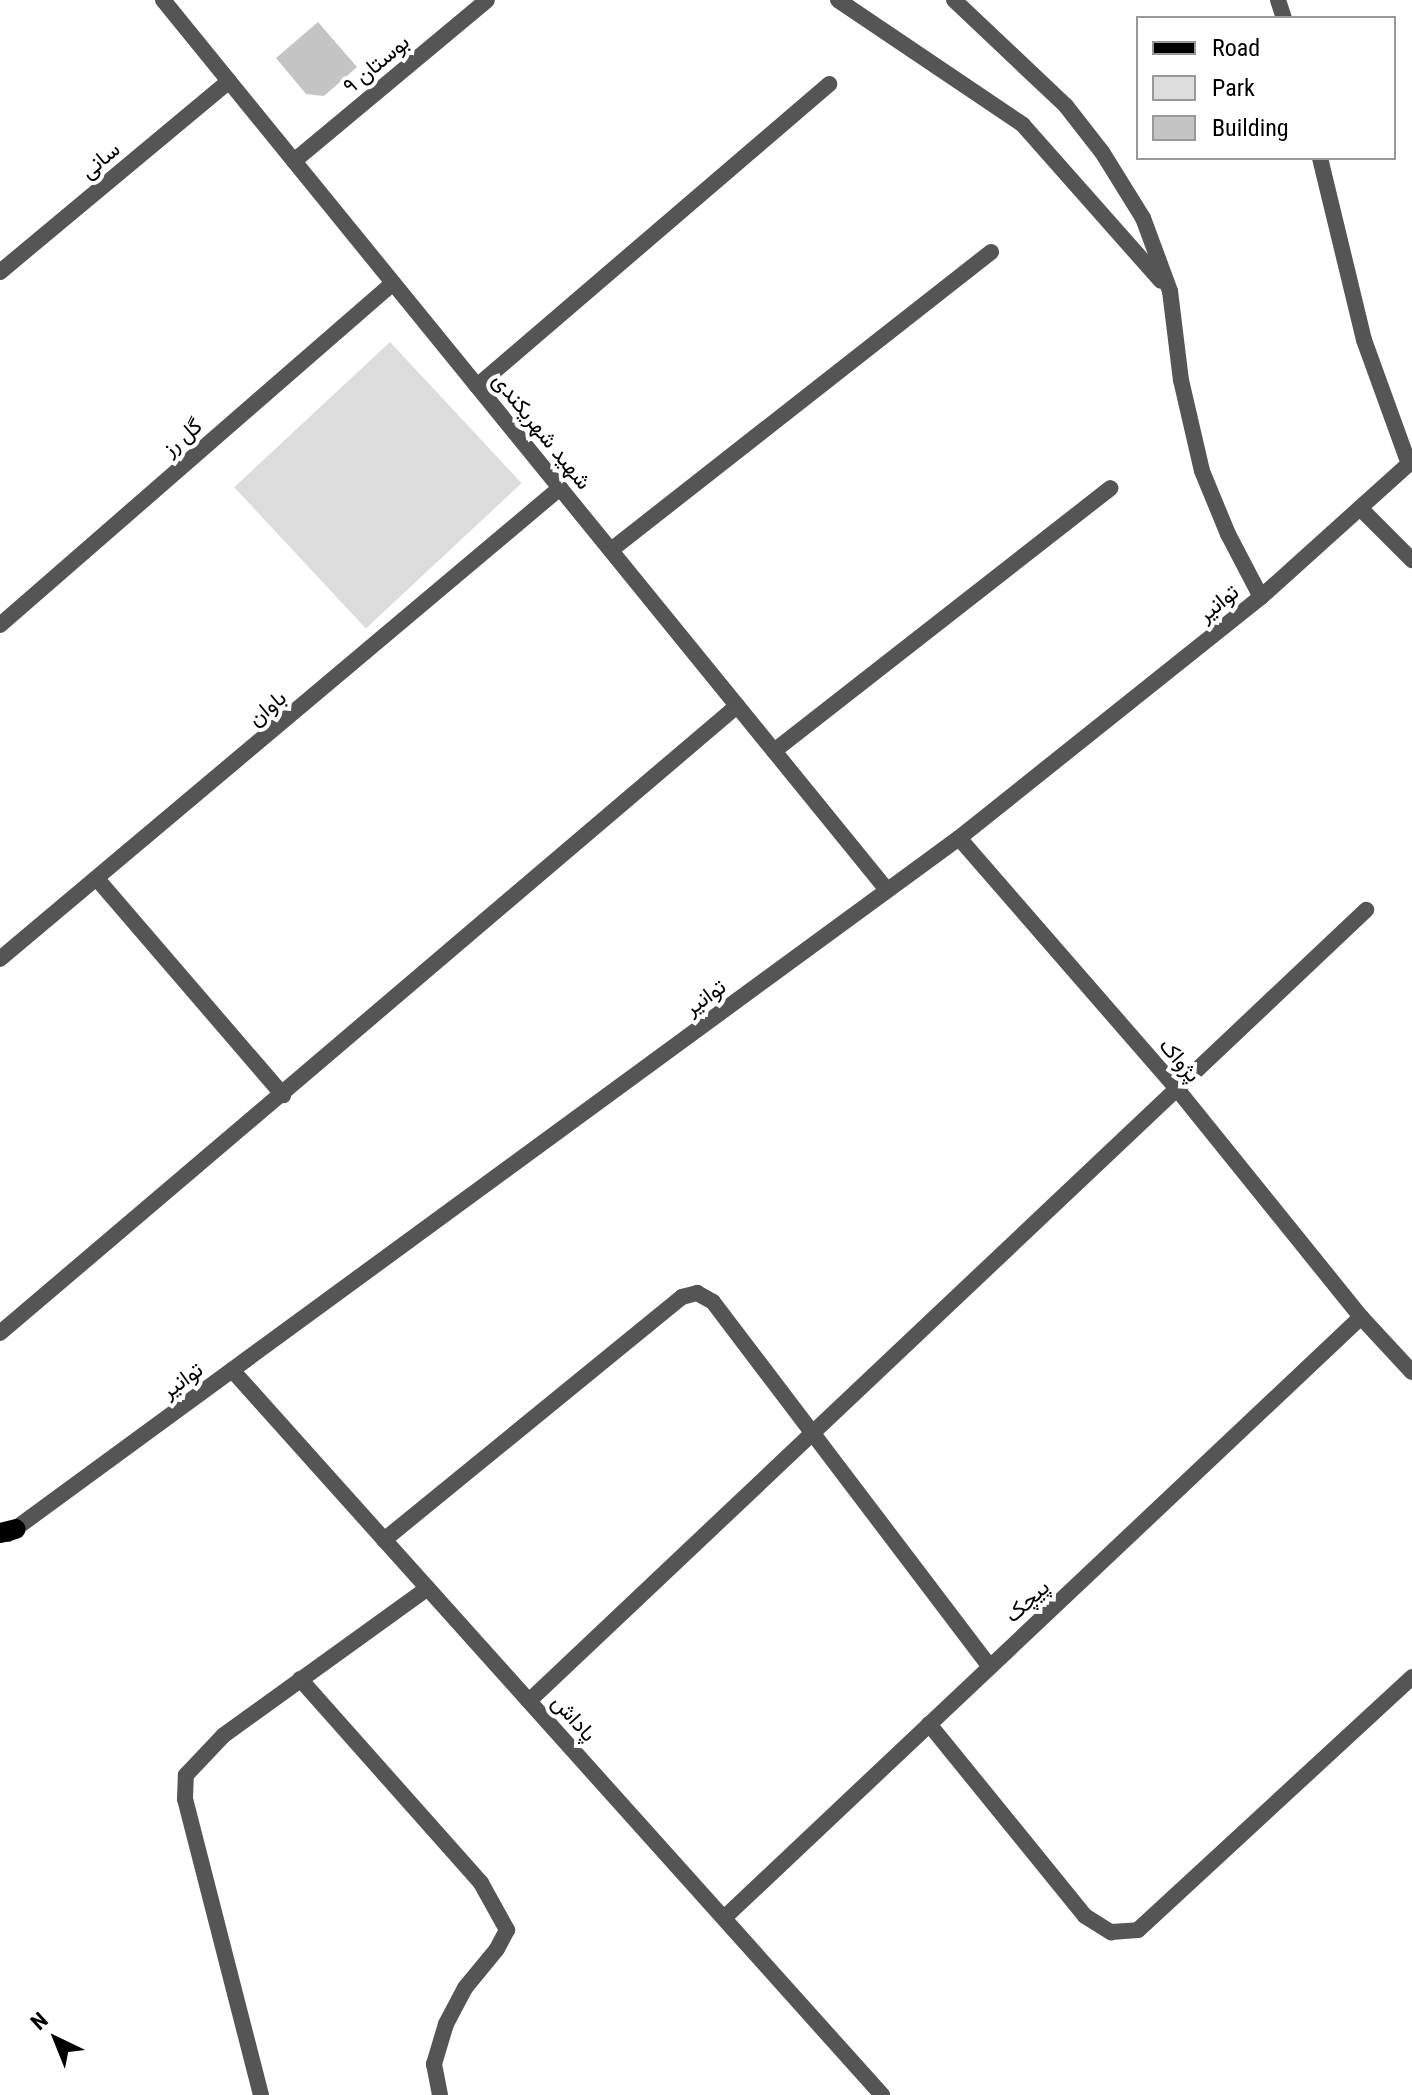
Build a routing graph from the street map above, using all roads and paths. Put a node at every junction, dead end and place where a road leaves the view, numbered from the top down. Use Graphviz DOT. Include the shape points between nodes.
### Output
graph roads {
  1 [pos="163,0"];
  2 [pos="487,0"];
  3 [pos="838,0"];
  4 [pos="954,0"];
  5 [pos="229,81"];
  6 [pos="829,84"];
  7 [pos="1320,160"];
  8 [pos="294,161"];
  9 [pos="991,252"];
  10 [pos="0,272"];
  11 [pos="393,283"];
  12 [pos="1170,291"];
  13 [pos="477,386"];
  14 [pos="1411,462"];
  15 [pos="560,488"];
  16 [pos="1111,488"];
  17 [pos="1360,508"];
  18 [pos="611,550"];
  19 [pos="1412,560"];
  20 [pos="1261,597"];
  21 [pos="0,625"];
  22 [pos="737,706"];
  23 [pos="774,751"];
  24 [pos="959,838"];
  25 [pos="98,880"];
  26 [pos="887,890"];
  27 [pos="1366,910"];
  28 [pos="0,959"];
  29 [pos="1177,1089"];
  30 [pos="283,1095"];
  31 [pos="1361,1317"];
  32 [pos="0,1333"];
  33 [pos="232,1370"];
  34 [pos="1412,1372"];
  35 [pos="811,1434"];
  36 [pos="5,1534"];
  37 [pos="384,1540"];
  38 [pos="428,1588"];
  39 [pos="990,1667"];
  40 [pos="1412,1677"];
  41 [pos="300,1679"];
  42 [pos="529,1701"];
  43 [pos="929,1724"];
  44 [pos="724,1918"];
  45 [pos="261,2095"];
  46 [pos="440,2095"];
  47 [pos="882,2095"];
  1 -- 5 [label="street, شهید شهریکندی"];
  2 -- 8 [label="street, بوستان ۹"];
  3 -- 12 [label="street" via="1023,125"];
  4 -- 12 [label="street" via="1066,106 1102,152 1143,218"];
  5 -- 8 [label="street, شهید شهریکندی"];
  5 -- 10 [label="street, سانی"];
  6 -- 13 [label="street"];
  7 -- 14 [label="street" via="1364,340"];
  8 -- 11 [label="street, شهید شهریکندی"];
  9 -- 18 [label="street"];
  11 -- 13 [label="street, شهید شهریکندی"];
  11 -- 21 [label="street, گل رز"];
  12 -- 20 [label="street" via="1181,380 1202,471"];
  13 -- 15 [label="street, شهید شهریکندی"];
  14 -- 17 [label="street, توانیر"];
  15 -- 18 [label="street, شهید شهریکندی"];
  15 -- 25 [label="street, باوان"];
  16 -- 23 [label="street"];
  17 -- 19 [label="street"];
  17 -- 20 [label="street, توانیر"];
  18 -- 22 [label="street, شهید شهریکندی"];
  20 -- 24 [label="street, توانیر"];
  22 -- 23 [label="street, شهید شهریکندی"];
  22 -- 30 [label="street"];
  23 -- 26 [label="street, شهید شهریکندی"];
  24 -- 26 [label="street, توانیر"];
  24 -- 29 [label="street, پژواک"];
  25 -- 28 [label="street, باوان"];
  25 -- 30 [label="street"];
  26 -- 33 [label="street, توانیر"];
  27 -- 29 [label="street"];
  29 -- 31 [label="street, پژواک"];
  29 -- 35 [label="street"];
  30 -- 32 [label="street"];
  31 -- 34 [label="street, پژواک"];
  31 -- 39 [label="street, پیچک"];
  33 -- 36 [label="street, توانیر"];
  33 -- 37 [label="street, پاداش"];
  35 -- 37 [label="street" via="713,1302 697,1293 682,1297"];
  35 -- 39 [label="street"];
  35 -- 42 [label="street"];
  37 -- 38 [label="street, پاداش"];
  38 -- 41 [label="street"];
  38 -- 42 [label="street, پاداش"];
  39 -- 43 [label="street, پیچک"];
  40 -- 43 [label="street" via="1138,1930 1111,1932 1085,1916"];
  41 -- 45 [label="street" via="224,1735 186,1775 185,1799"];
  41 -- 46 [label="street" via="481,1883 507,1930 446,2024 434,2064"];
  42 -- 44 [label="street, پاداش"];
  43 -- 44 [label="street, پیچک"];
  44 -- 47 [label="street, پاداش"];
}
